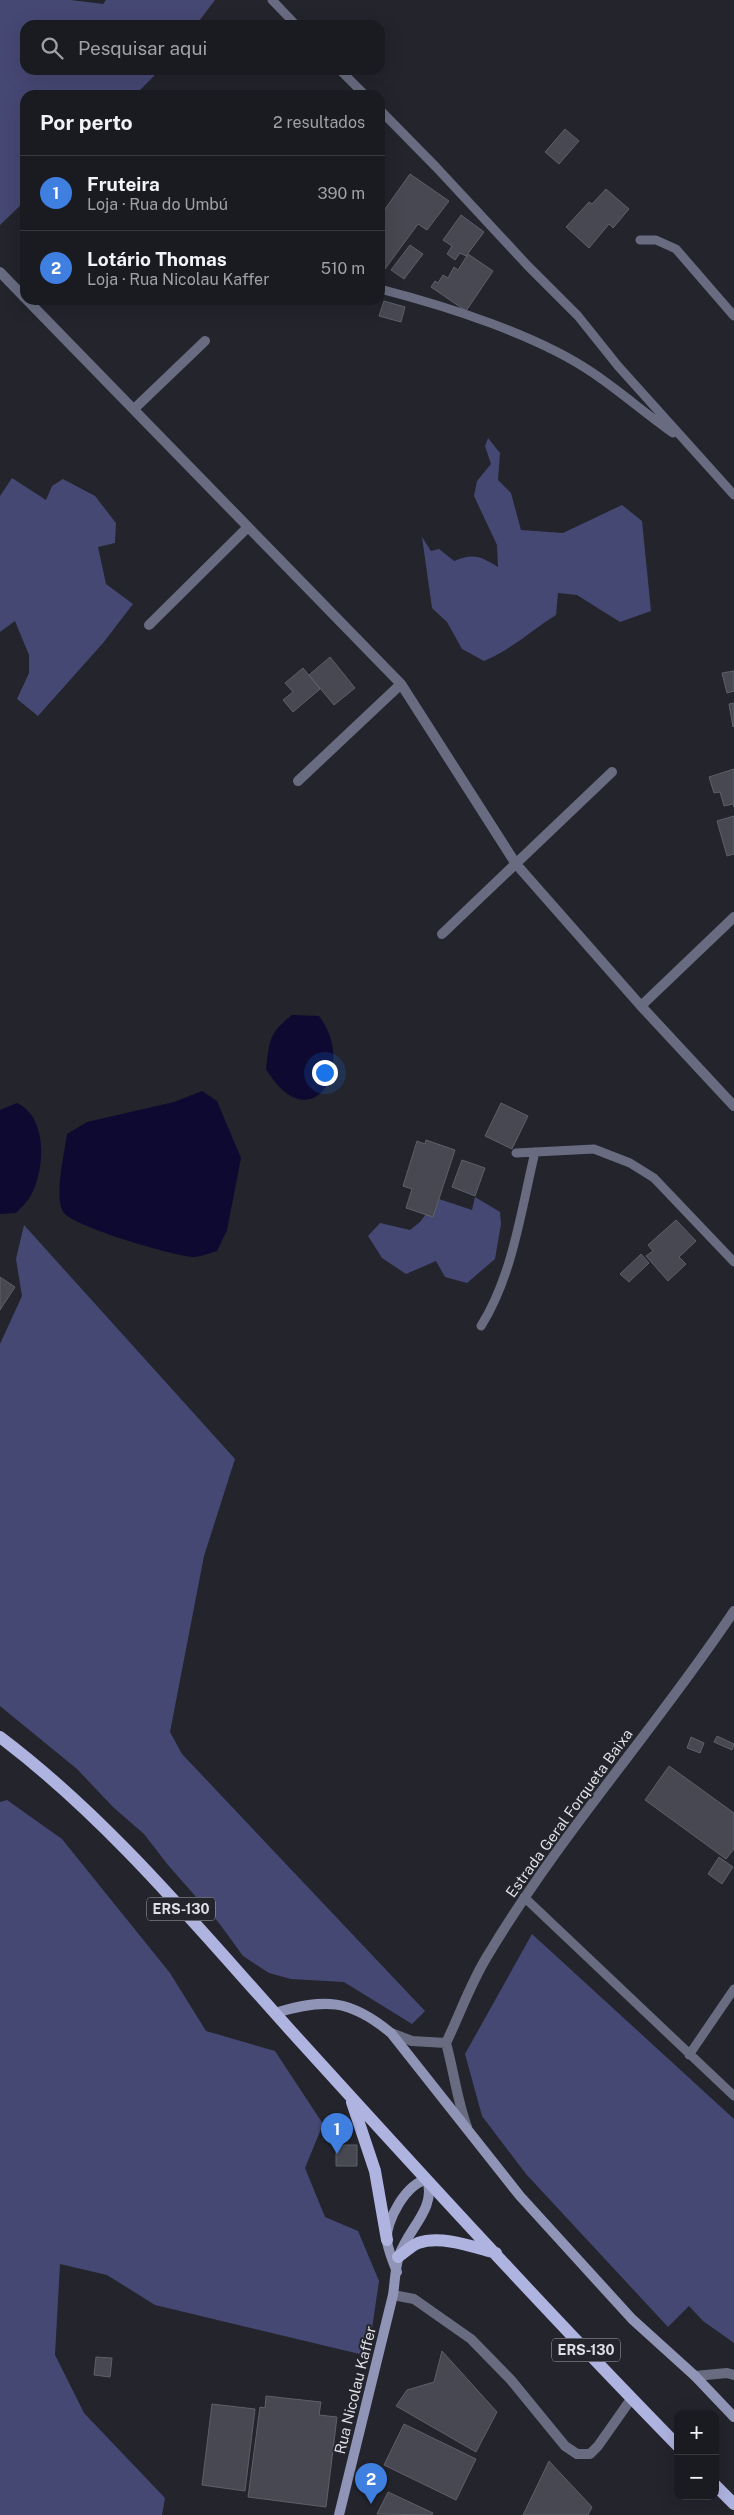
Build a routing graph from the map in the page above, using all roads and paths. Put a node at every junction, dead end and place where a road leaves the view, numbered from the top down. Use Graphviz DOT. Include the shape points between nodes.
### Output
graph roads {
  1 [pos="272,0"];
  2 [pos="291,20"];
  3 [pos="345,75"];
  4 [pos="360,90"];
  5 [pos="385,115"];
  6 [pos="640,240"];
  7 [pos="0,272"];
  8 [pos="385,291"];
  9 [pos="20,293"];
  10 [pos="32,305"];
  11 [pos="734,316"];
  12 [pos="205,341"];
  13 [pos="134,409"];
  14 [pos="685,442"];
  15 [pos="734,495"];
  16 [pos="248,527"];
  17 [pos="149,625"];
  18 [pos="401,684"];
  19 [pos="612,772"];
  20 [pos="298,781"];
  21 [pos="516,864"];
  22 [pos="734,917"];
  23 [pos="442,934"];
  24 [pos="641,1006"];
  25 [pos="734,1106"];
  26 [pos="535,1152"];
  27 [pos="516,1153"];
  28 [pos="734,1262"];
  29 [pos="481,1326"];
  30 [pos="734,1611"];
  31 [pos="0,1736"];
  32 [pos="524,1897"];
  33 [pos="734,1989"];
  34 [pos="275,2013"];
  35 [pos="391,2033"];
  36 [pos="446,2044"];
  37 [pos="689,2055"];
  38 [pos="349,2095"];
  39 [pos="734,2096"];
  40 [pos="468,2130"];
  41 [pos="428,2180"];
  42 [pos="387,2240"];
  43 [pos="496,2254"];
  44 [pos="398,2257"];
  45 [pos="396,2272"];
  46 [pos="393,2295"];
  47 [pos="734,2375"];
  48 [pos="695,2376"];
  49 [pos="631,2399"];
  50 [pos="734,2416"];
  51 [pos="674,2442"];
  52 [pos="719,2489"];
  53 [pos="734,2504"];
  54 [pos="339,2515"];
  1 -- 2 [label="lane"];
  3 -- 4 [label="lane"];
  5 -- 14 [label="lane" via="578,316"];
  6 -- 11 [label="lane" via="656,240 676,249"];
  7 -- 9 [label="street"];
  8 -- 14 [label="lane" via="459,313 543,345 593,373"];
  10 -- 13 [label="street"];
  12 -- 13 [label="street"];
  13 -- 16 [label="street"];
  14 -- 15 [label="lane"];
  16 -- 17 [label="street"];
  16 -- 18 [label="street"];
  18 -- 20 [label="street"];
  18 -- 21 [label="street"];
  19 -- 21 [label="street"];
  21 -- 23 [label="street"];
  21 -- 24 [label="street"];
  22 -- 24 [label="street"];
  24 -- 25 [label="street"];
  26 -- 27 [label="lane"];
  26 -- 28 [label="lane" via="594,1149 630,1163 654,1178"];
  26 -- 29 [label="lane" via="509,1259 490,1311"];
  30 -- 32 [label="street, Estrada Geral Forqueta Baixa" via="694,1671 584,1813"];
  31 -- 34 [label="main road, ERS-130" via="32,1761 127,1849"];
  32 -- 36 [label="street, Estrada Geral Forqueta Baixa" via="487,1957"];
  32 -- 37 [label="lane"];
  33 -- 37 [label="lane"];
  34 -- 35 [label="main road" via="306,2004 340,2004 372,2017"];
  34 -- 38 [label="main road, ERS-130"];
  35 -- 36 [label="street" via="412,2041"];
  35 -- 40 [label="main road"];
  36 -- 40 [label="street" via="458,2101"];
  37 -- 39 [label="lane"];
  38 -- 41 [label="main road, ERS-130"];
  38 -- 42 [label="main road" via="374,2171"];
  40 -- 48 [label="main road" via="520,2196 632,2319"];
  41 -- 42 [label="main road" via="414,2184 395,2210"];
  41 -- 43 [label="main road, ERS-130"];
  41 -- 44 [label="main road" via="431,2190 425,2210"];
  42 -- 45 [label="main road"];
  43 -- 44 [label="main road" via="430,2240 416,2244"];
  43 -- 49 [label="main road, ERS-130"];
  44 -- 45 [label="main road, Rua Nicolau Kaffer"];
  45 -- 46 [label="main road, Rua Nicolau Kaffer"];
  46 -- 49 [label="street" via="414,2299 471,2339 511,2380 565,2446 577,2454 590,2454 598,2446"];
  46 -- 54 [label="main road, Rua Nicolau Kaffer"];
  47 -- 48 [label="street"];
  48 -- 50 [label="main road"];
  49 -- 51 [label="main road, ERS-130"];
  52 -- 53 [label="main road"];
}
